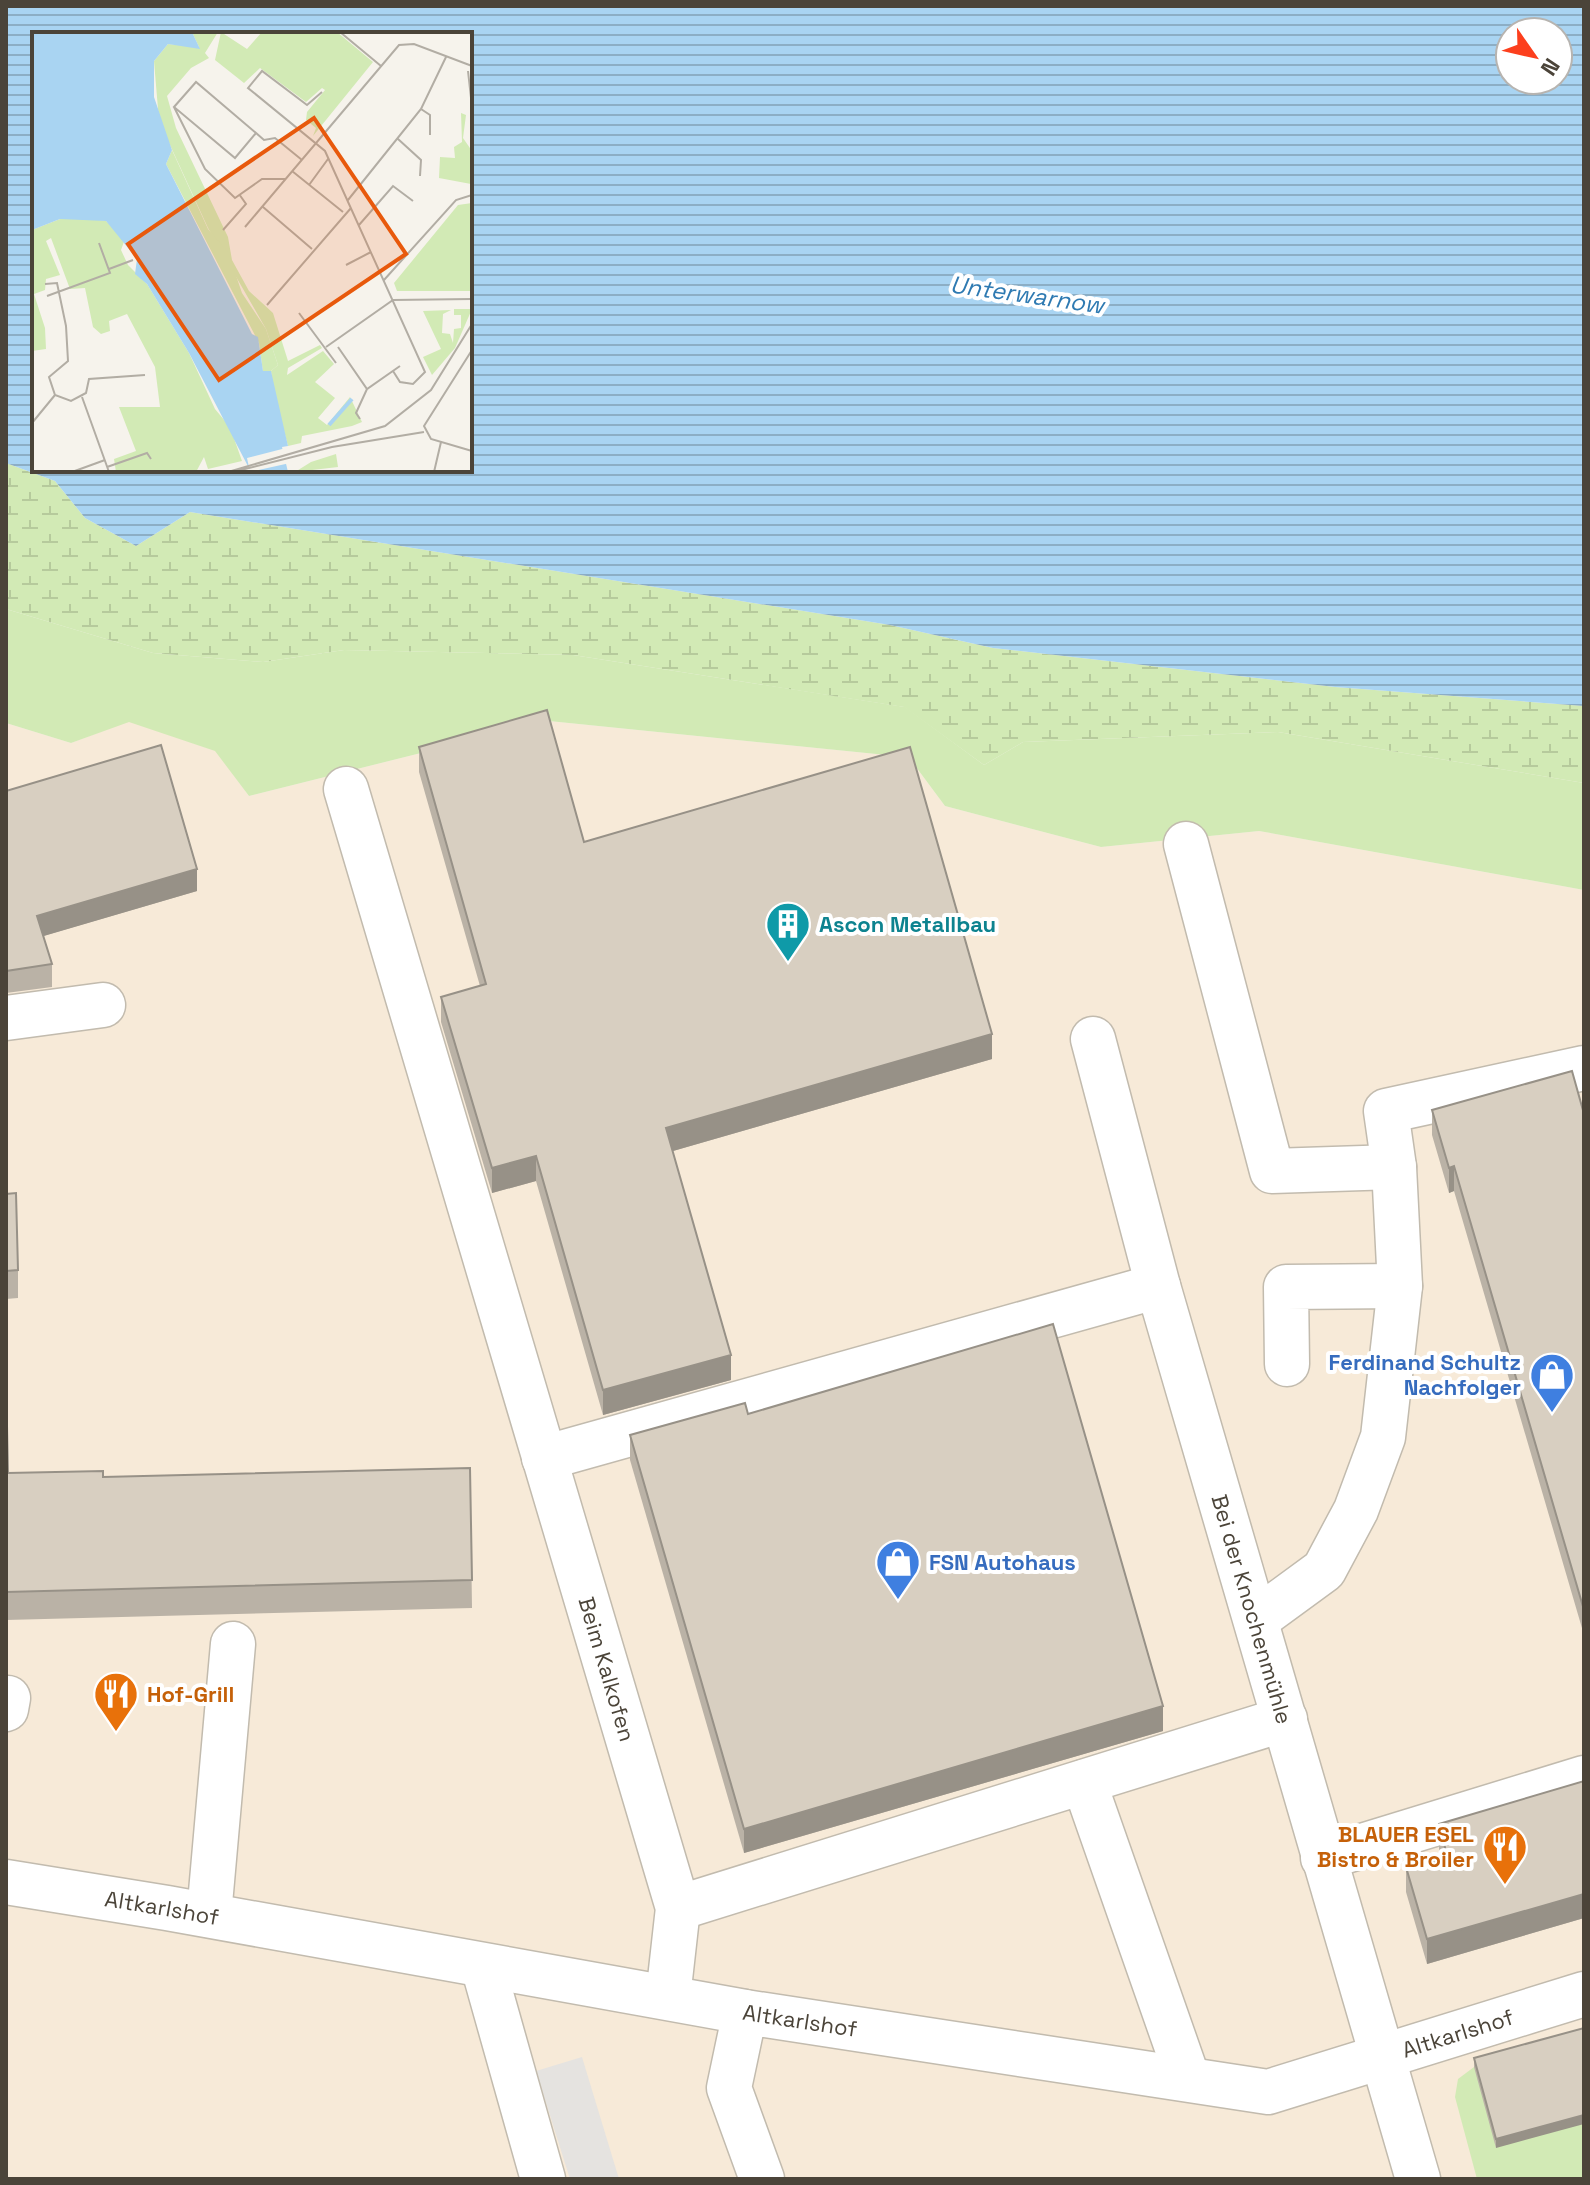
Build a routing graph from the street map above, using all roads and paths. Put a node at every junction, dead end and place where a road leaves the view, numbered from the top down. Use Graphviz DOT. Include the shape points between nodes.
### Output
graph roads {
  1 [pos="346,789"];
  2 [pos="1186,844"];
  3 [pos="103,1005"];
  4 [pos="6,1018"];
  5 [pos="1093,1039"];
  6 [pos="1584,1068"];
  7 [pos="1394,1167"];
  8 [pos="1158,1286"];
  9 [pos="1400,1286"];
  10 [pos="1287,1364"];
  11 [pos="544,1458"];
  12 [pos="1257,1619"];
  13 [pos="233,1644"];
  14 [pos="1285,1719"];
  15 [pos="1584,1778"];
  16 [pos="1084,1782"];
  17 [pos="1323,1858"];
  18 [pos="6,1882"];
  19 [pos="678,1908"];
  20 [pos="209,1915"];
  21 [pos="483,1966"];
  22 [pos="1584,1994"];
  23 [pos="668,1997"];
  24 [pos="745,2012"];
  25 [pos="1382,2055"];
  26 [pos="1188,2079"];
  27 [pos="543,2179"];
  28 [pos="762,2179"];
  29 [pos="1418,2179"];
  1 -- 11 [label="street, Beim Kalkofen"];
  2 -- 7 [label="street" via="1272,1171"];
  3 -- 4 [label="street"];
  5 -- 8 [label="street, Bei der Knochenmühle"];
  6 -- 7 [label="street" via="1386,1111"];
  7 -- 9 [label="street"];
  8 -- 11 [label="street"];
  8 -- 12 [label="street, Bei der Knochenmühle"];
  9 -- 10 [label="street" via="1286,1287"];
  9 -- 12 [label="street" via="1383,1437 1356,1510 1324,1570"];
  11 -- 19 [label="street, Beim Kalkofen"];
  12 -- 14 [label="street, Bei der Knochenmühle"];
  13 -- 20 [label="street"];
  14 -- 16 [label="street"];
  14 -- 17 [label="street, Bei der Knochenmühle"];
  15 -- 17 [label="street"];
  16 -- 19 [label="street"];
  16 -- 26 [label="street"];
  17 -- 25 [label="street, Bei der Knochenmühle"];
  18 -- 20 [label="street, Altkarlshof"];
  19 -- 23 [label="street, Beim Kalkofen"];
  20 -- 21 [label="street, Altkarlshof"];
  21 -- 23 [label="street, Altkarlshof"];
  21 -- 27 [label="street"];
  22 -- 25 [label="street, Altkarlshof"];
  23 -- 24 [label="street, Altkarlshof"];
  24 -- 26 [label="street, Altkarlshof"];
  24 -- 28 [label="street" via="729,2088"];
  25 -- 26 [label="street, Altkarlshof" via="1268,2092"];
  25 -- 29 [label="street, Bei der Knochenmühle"];
}
